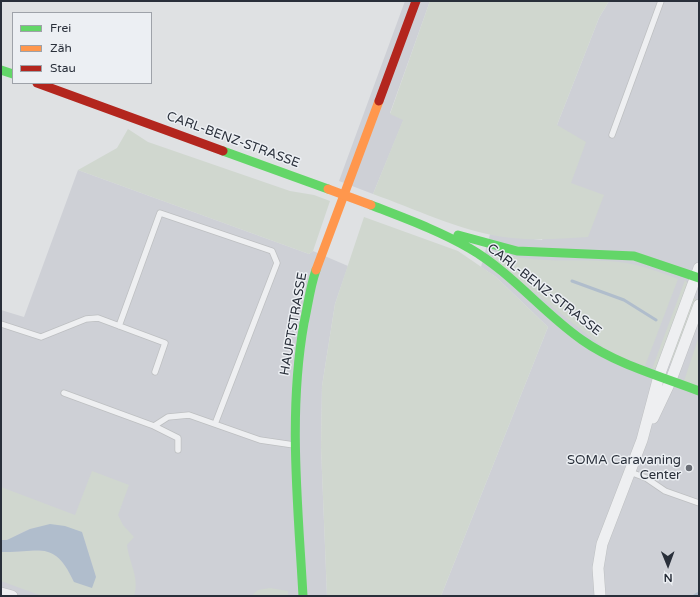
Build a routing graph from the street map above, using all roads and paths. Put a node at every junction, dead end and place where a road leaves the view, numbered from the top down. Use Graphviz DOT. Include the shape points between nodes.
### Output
graph roads {
  1 [pos="416,1"];
  2 [pos="661,1"];
  3 [pos="1,70"];
  4 [pos="12,74"];
  5 [pos="40,84"];
  6 [pos="612,135"];
  7 [pos="419,224"];
  8 [pos="698,275"];
  9 [pos="699,305"];
  10 [pos="1,324"];
  11 [pos="119,326"];
  12 [pos="155,372"];
  13 [pos="659,376"];
  14 [pos="671,380"];
  15 [pos="699,390"];
  16 [pos="64,393"];
  17 [pos="215,424"];
  18 [pos="154,426"];
  19 [pos="642,440"];
  20 [pos="295,445"];
  21 [pos="178,450"];
  22 [pos="630,472"];
  23 [pos="699,503"];
  24 [pos="1,593"];
  25 [pos="12,596"];
  26 [pos="303,596"];
  27 [pos="600,596"];
  1 -- 20 [label="street, HAUPTSTRASSE" via="312,282 295,395"];
  2 -- 6 [label="lane"];
  3 -- 4 [label="street"];
  5 -- 7 [label="street, CARL-BENZ-STRASSE, bridge"];
  7 -- 8 [label="street, CARL-BENZ-STRASSE" via="517,251 634,256"];
  7 -- 13 [label="street, CARL-BENZ-STRASSE" via="469,248 510,278 582,340 616,359"];
  8 -- 13 [label="street"];
  9 -- 14 [label="street"];
  10 -- 11 [label="lane" via="41,337 86,319 98,318"];
  11 -- 12 [label="lane" via="165,343"];
  11 -- 17 [label="lane" via="160,213 272,251 277,263"];
  13 -- 14 [label="street, CARL-BENZ-STRASSE"];
  13 -- 19 [label="street"];
  14 -- 15 [label="street, CARL-BENZ-STRASSE"];
  14 -- 19 [label="street"];
  16 -- 18 [label="lane"];
  17 -- 18 [label="lane" via="189,415 168,417"];
  17 -- 20 [label="lane" via="260,440"];
  18 -- 21 [label="lane" via="178,438"];
  19 -- 22 [label="street"];
  20 -- 26 [label="street, HAUPTSTRASSE"];
  22 -- 23 [label="lane" via="646,478 665,491"];
  22 -- 27 [label="street" via="602,544 598,568"];
  24 -- 25 [label="street"];
}
